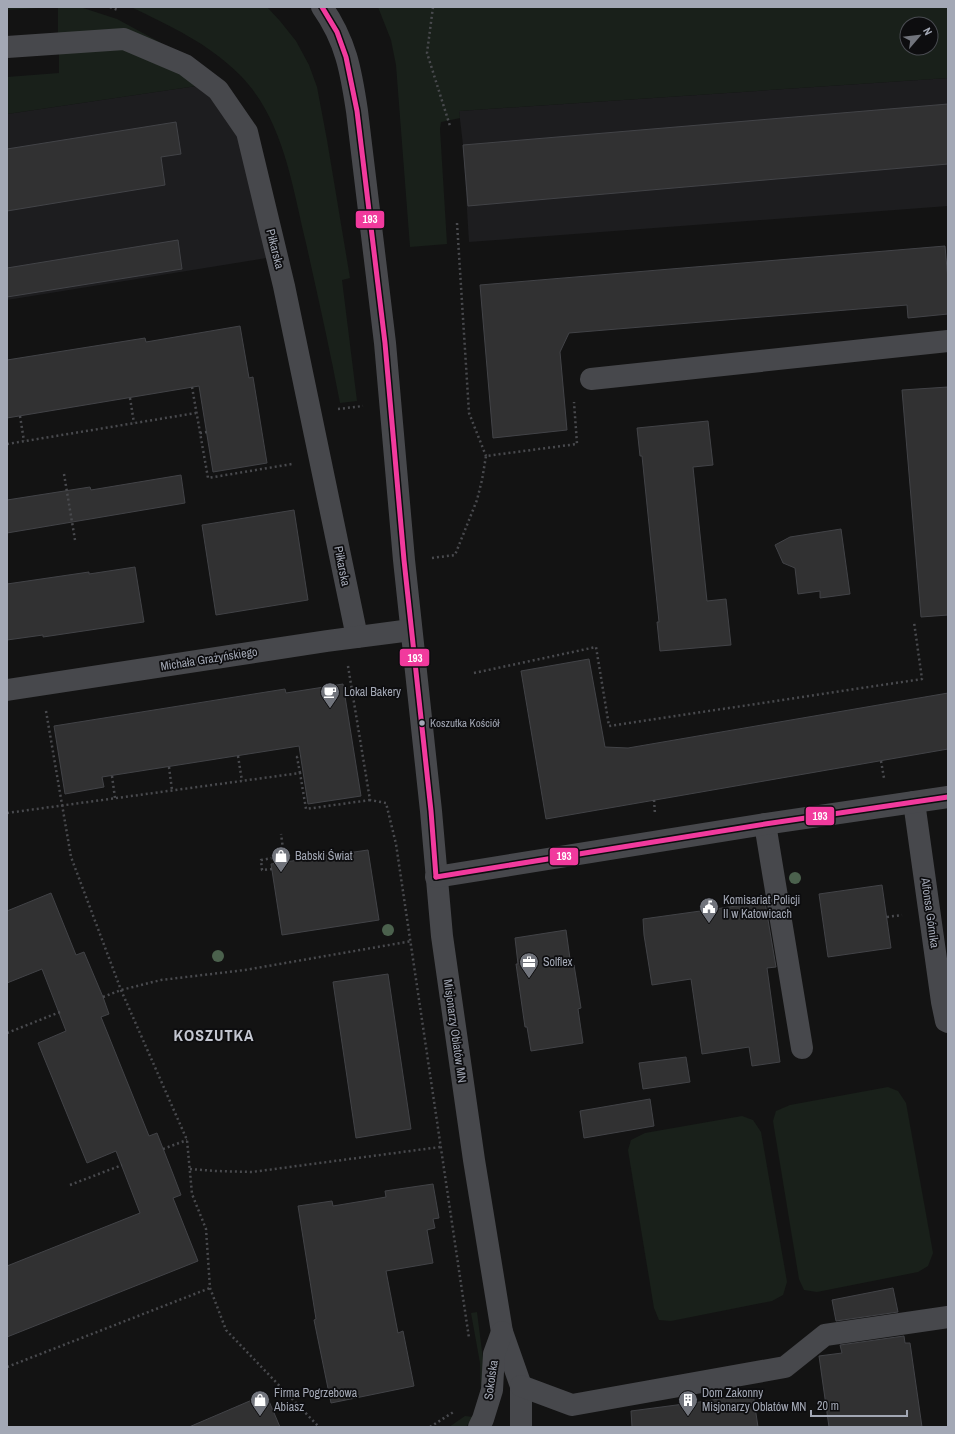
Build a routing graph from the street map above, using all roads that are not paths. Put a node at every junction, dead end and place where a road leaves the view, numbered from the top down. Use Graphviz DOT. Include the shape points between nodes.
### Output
graph roads {
  1 [pos="322,7"];
  2 [pos="7,47"];
  3 [pos="948,341"];
  4 [pos="591,379"];
  5 [pos="411,630"];
  6 [pos="357,637"];
  7 [pos="7,690"];
  8 [pos="948,797"];
  9 [pos="914,802"];
  10 [pos="765,824"];
  11 [pos="436,877"];
  12 [pos="948,1022"];
  13 [pos="802,1048"];
  14 [pos="948,1317"];
  15 [pos="502,1332"];
  16 [pos="521,1386"];
  17 [pos="479,1427"];
  18 [pos="520,1427"];
  1 -- 5 [label="street, Misjonarzy Oblatów MN" via="345,50 357,111 385,343"];
  2 -- 6 [label="street, Piłkarska" via="124,40 185,65 218,90 247,132 284,286"];
  3 -- 4 [label="street"];
  5 -- 6 [label="street, Michała Grażyńskiego"];
  5 -- 11 [label="street, Misjonarzy Oblatów MN"];
  6 -- 7 [label="street, Michała Grażyńskiego"];
  8 -- 9 [label="street"];
  9 -- 10 [label="street"];
  9 -- 12 [label="street, Alfonsa Górnika" via="942,1002"];
  10 -- 11 [label="street"];
  10 -- 13 [label="street"];
  11 -- 15 [label="street, Misjonarzy Oblatów MN" via="472,1145"];
  14 -- 16 [label="street" via="825,1335 785,1367 572,1405"];
  15 -- 16 [label="street, Misjonarzy Oblatów MN"];
  15 -- 17 [label="street, Sokolska" via="494,1354 492,1390"];
  16 -- 18 [label="street, Misjonarzy Oblatów MN"];
}
